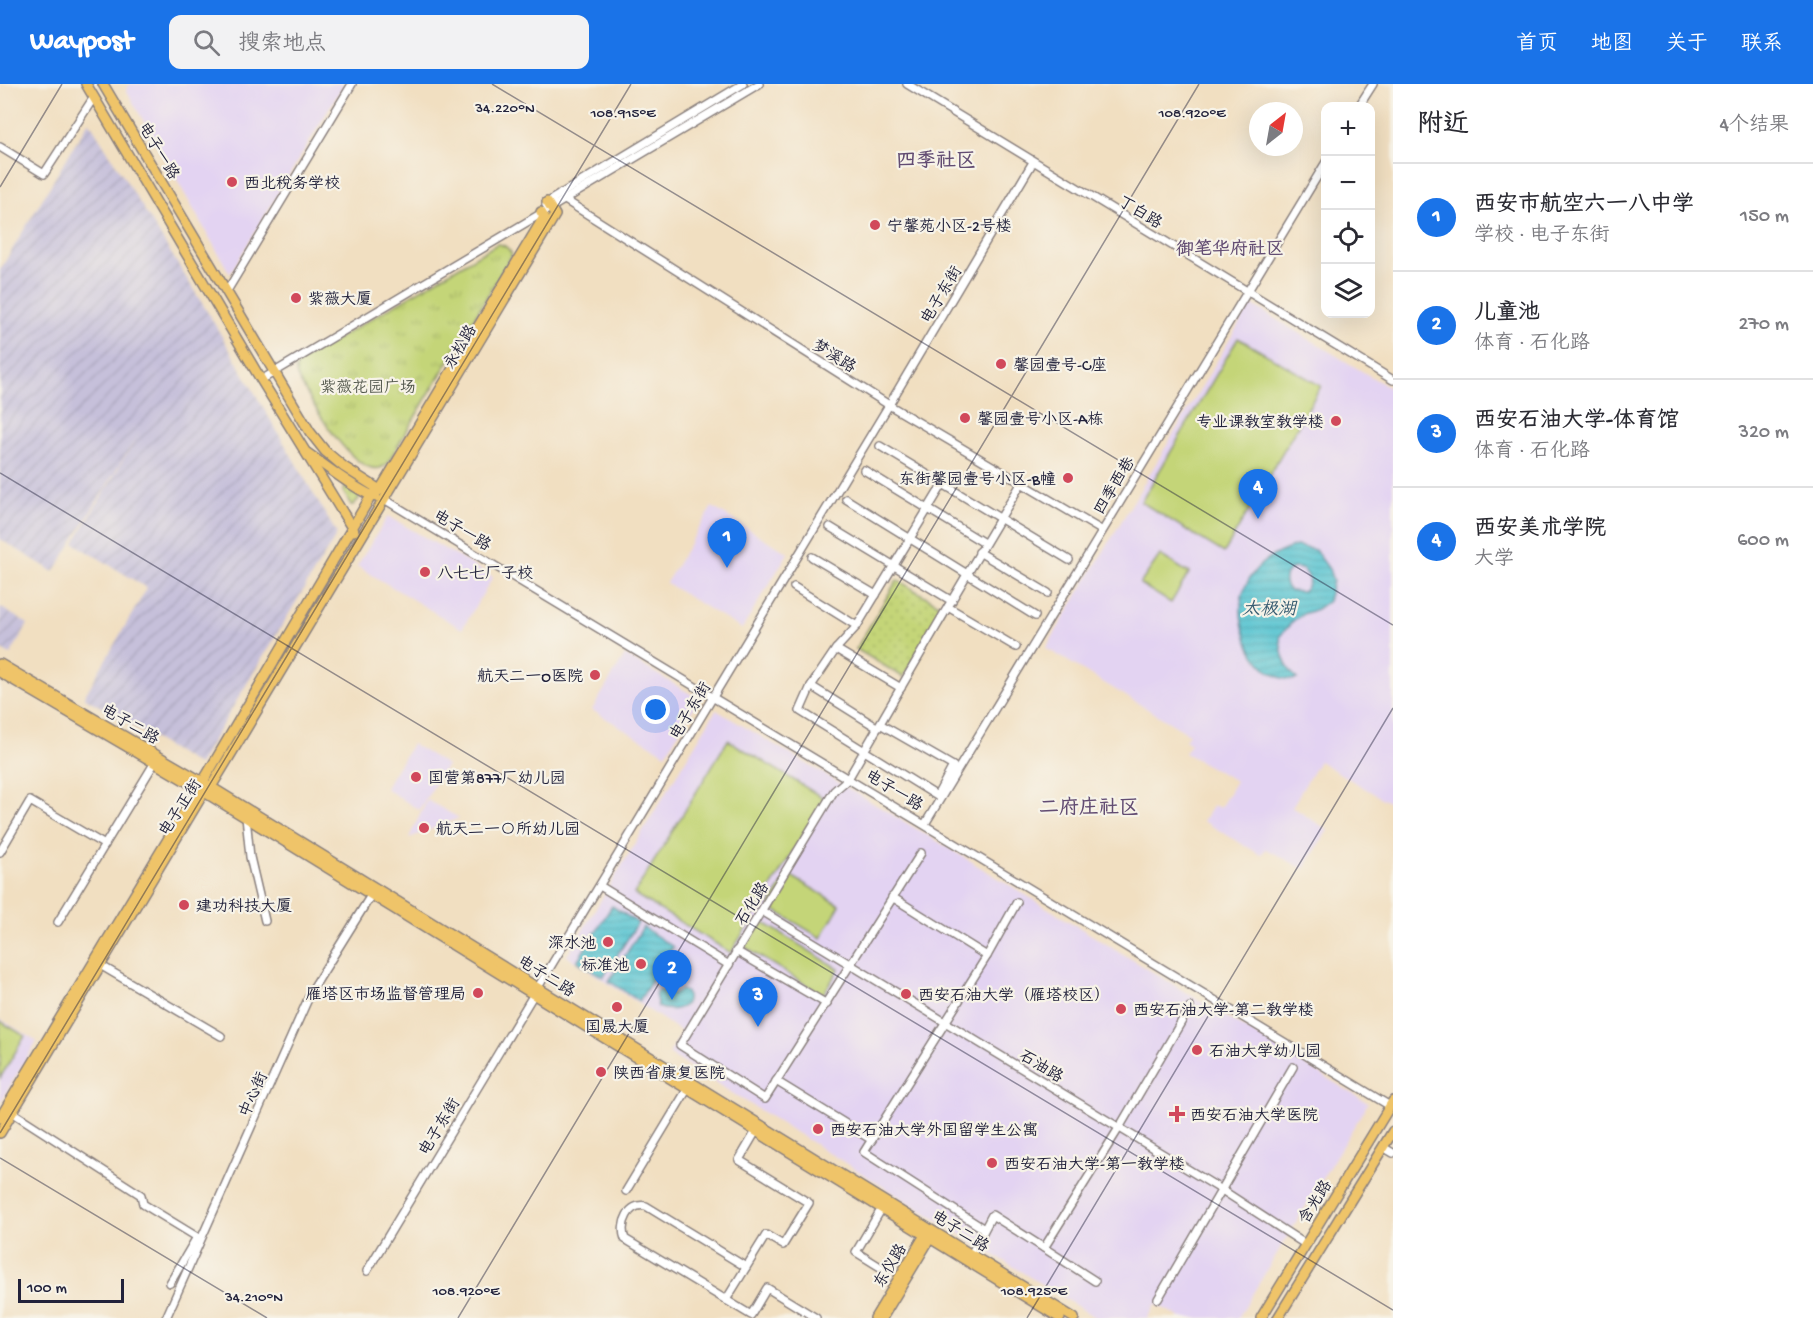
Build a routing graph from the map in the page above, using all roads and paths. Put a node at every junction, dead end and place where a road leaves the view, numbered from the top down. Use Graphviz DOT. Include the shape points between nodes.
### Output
graph roads {
  1 [pos="86,84"];
  2 [pos="103,84"];
  3 [pos="352,84"];
  4 [pos="742,84"];
  5 [pos="759,84"];
  6 [pos="907,84"];
  7 [pos="1372,84"];
  8 [pos="94,98"];
  9 [pos="1361,102"];
  10 [pos="0,147"];
  11 [pos="1033,162"];
  12 [pos="1321,170"];
  13 [pos="563,197"];
  14 [pos="546,207"];
  15 [pos="227,291"];
  16 [pos="1246,291"];
  17 [pos="274,372"];
  18 [pos="261,380"];
  19 [pos="1393,380"];
  20 [pos="890,405"];
  21 [pos="880,446"];
  22 [pos="304,451"];
  23 [pos="864,470"];
  24 [pos="943,484"];
  25 [pos="1020,484"];
  26 [pos="382,495"];
  27 [pos="371,496"];
  28 [pos="846,499"];
  29 [pos="929,509"];
  30 [pos="999,518"];
  31 [pos="830,527"];
  32 [pos="352,528"];
  33 [pos="1101,530"];
  34 [pos="359,538"];
  35 [pos="911,539"];
  36 [pos="984,543"];
  37 [pos="978,552"];
  38 [pos="812,557"];
  39 [pos="1069,560"];
  40 [pos="893,567"];
  41 [pos="967,574"];
  42 [pos="794,587"];
  43 [pos="1048,593"];
  44 [pos="876,595"];
  45 [pos="950,604"];
  46 [pos="1035,616"];
  47 [pos="857,626"];
  48 [pos="1016,647"];
  49 [pos="837,649"];
  50 [pos="0,664"];
  51 [pos="0,672"];
  52 [pos="811,686"];
  53 [pos="901,688"];
  54 [pos="713,698"];
  55 [pos="879,726"];
  56 [pos="864,750"];
  57 [pos="154,762"];
  58 [pos="848,778"];
  59 [pos="204,787"];
  60 [pos="246,817"];
  61 [pos="925,824"];
  62 [pos="105,844"];
  63 [pos="0,852"];
  64 [pos="921,852"];
  65 [pos="600,886"];
  66 [pos="373,891"];
  67 [pos="892,897"];
  68 [pos="1017,902"];
  69 [pos="762,911"];
  70 [pos="265,921"];
  71 [pos="58,922"];
  72 [pos="736,951"];
  73 [pos="987,956"];
  74 [pos="100,965"];
  75 [pos="729,965"];
  76 [pos="850,965"];
  77 [pos="536,990"];
  78 [pos="826,1004"];
  79 [pos="1190,1007"];
  80 [pos="946,1023"];
  81 [pos="221,1036"];
  82 [pos="1293,1067"];
  83 [pos="776,1081"];
  84 [pos="688,1088"];
  85 [pos="1392,1103"];
  86 [pos="12,1112"];
  87 [pos="0,1118"];
  88 [pos="1119,1128"];
  89 [pos="756,1131"];
  90 [pos="1393,1131"];
  91 [pos="0,1133"];
  92 [pos="872,1140"];
  93 [pos="1383,1147"];
  94 [pos="1393,1153"];
  95 [pos="1222,1190"];
  96 [pos="626,1191"];
  97 [pos="882,1208"];
  98 [pos="984,1229"];
  99 [pos="930,1233"];
  100 [pos="1305,1244"];
  101 [pos="1044,1248"];
  102 [pos="971,1255"];
  103 [pos="746,1267"];
  104 [pos="885,1270"];
  105 [pos="367,1271"];
  106 [pos="1095,1281"];
  107 [pos="170,1283"];
  108 [pos="1158,1299"];
  109 [pos="726,1300"];
  110 [pos="166,1318"];
  111 [pos="816,1318"];
  112 [pos="875,1318"];
  113 [pos="882,1318"];
  114 [pos="1060,1318"];
  115 [pos="1074,1318"];
  116 [pos="1261,1318"];
  117 [pos="1278,1318"];
  1 -- 8 [label="main road, 电子一路"];
  2 -- 15 [label="main road, 电子一路"];
  3 -- 15 [label="street"];
  4 -- 13 [label="street"];
  5 -- 13 [label="street"];
  6 -- 11 [label="street, 丁白路"];
  7 -- 9 [label="street"];
  8 -- 10 [label="street" via="44,174"];
  8 -- 18 [label="main road, 电子一路"];
  11 -- 16 [label="street, 丁白路"];
  11 -- 20 [label="street, 电子东街"];
  12 -- 16 [label="street, 四季西巷"];
  13 -- 14 [label="street"];
  13 -- 20 [label="street, 梦溪路"];
  14 -- 17 [label="street"];
  14 -- 26 [label="main road, 永松路" via="544,217"];
  15 -- 17 [label="main road, 电子一路"];
  16 -- 19 [label="street, 丁白路"];
  16 -- 33 [label="street, 四季西巷"];
  17 -- 18 [label="street"];
  17 -- 26 [label="main road, 电子一路" via="325,451"];
  18 -- 22 [label="main road, 电子一路"];
  20 -- 25 [label="street, 梦溪路"];
  20 -- 54 [label="street, 电子东街"];
  21 -- 24 [label="street"];
  22 -- 27 [label="main road, 电子一路"];
  22 -- 32 [label="main road, 电子一路"];
  23 -- 29 [label="street"];
  24 -- 29 [label="street"];
  24 -- 30 [label="street"];
  25 -- 30 [label="street, 石化路"];
  25 -- 33 [label="street, 梦溪路"];
  26 -- 27 [label="main road"];
  26 -- 34 [label="main road, 电子正街"];
  26 -- 54 [label="street, 电子一路"];
  27 -- 32 [label="main road, 电子正街"];
  28 -- 35 [label="street"];
  29 -- 35 [label="street"];
  29 -- 36 [label="street"];
  30 -- 36 [label="street, 石化路"];
  30 -- 39 [label="street"];
  31 -- 40 [label="street"];
  32 -- 34 [label="main road, 电子一路"];
  32 -- 59 [label="main road, 电子正街"];
  33 -- 61 [label="street, 四季西巷"];
  34 -- 59 [label="main road, 电子正街"];
  35 -- 40 [label="street"];
  35 -- 41 [label="street"];
  36 -- 37 [label="street, 石化路"];
  37 -- 41 [label="street, 石化路"];
  37 -- 43 [label="street"];
  38 -- 44 [label="street"];
  40 -- 44 [label="street"];
  40 -- 45 [label="street"];
  41 -- 45 [label="street, 石化路"];
  41 -- 46 [label="street"];
  42 -- 47 [label="street"];
  44 -- 47 [label="street"];
  45 -- 48 [label="street"];
  45 -- 53 [label="street, 石化路"];
  47 -- 49 [label="street"];
  49 -- 52 [label="street"];
  49 -- 53 [label="street"];
  50 -- 59 [label="main road, 电子二路"];
  51 -- 57 [label="main road, 电子二路"];
  52 -- 55 [label="street"];
  52 -- 56 [label="street" via="800,711"];
  53 -- 55 [label="street, 石化路"];
  54 -- 58 [label="street, 电子一路"];
  54 -- 65 [label="street, 电子东街"];
  55 -- 56 [label="street, 石化路"];
  55 -- 56 [label="street" via="953,766 937,796"];
  56 -- 58 [label="street, 石化路"];
  57 -- 59 [label="main road, 电子二路"];
  57 -- 62 [label="street"];
  58 -- 61 [label="street, 电子一路"];
  58 -- 69 [label="street, 石化路" via="834,791"];
  59 -- 60 [label="main road, 电子二路"];
  59 -- 66 [label="main road, 电子二路"];
  59 -- 74 [label="main road, 电子正街"];
  59 -- 87 [label="main road, 电子正街"];
  60 -- 66 [label="main road, 电子二路"];
  60 -- 70 [label="street" via="250,857"];
  61 -- 85 [label="street, 电子一路"];
  62 -- 63 [label="street" via="30,801"];
  62 -- 71 [label="street"];
  64 -- 67 [label="street"];
  65 -- 75 [label="street"];
  65 -- 77 [label="street, 电子东街"];
  66 -- 77 [label="main road, 电子二路"];
  66 -- 110 [label="street, 中心街" via="312,990"];
  67 -- 73 [label="street"];
  67 -- 76 [label="street"];
  68 -- 73 [label="street"];
  69 -- 72 [label="street, 石化路"];
  69 -- 76 [label="street, 石油路"];
  72 -- 75 [label="street, 石化路"];
  72 -- 78 [label="street"];
  73 -- 80 [label="street"];
  74 -- 81 [label="street"];
  74 -- 86 [label="main road, 电子正街"];
  75 -- 83 [label="street, 石化路" via="680,1045 765,1099"];
  76 -- 78 [label="street"];
  76 -- 80 [label="street, 石油路"];
  77 -- 84 [label="main road, 电子二路"];
  77 -- 99 [label="main road, 电子二路"];
  77 -- 105 [label="street, 电子东街"];
  78 -- 83 [label="street"];
  79 -- 88 [label="street"];
  80 -- 88 [label="street, 石油路"];
  80 -- 92 [label="street"];
  82 -- 95 [label="street"];
  83 -- 92 [label="street"];
  84 -- 89 [label="main road, 电子二路"];
  84 -- 96 [label="street"];
  85 -- 100 [label="main road, 含光路"];
  86 -- 91 [label="main road, 电子正街"];
  86 -- 107 [label="street" via="141,1195 143,1204 197,1237"];
  88 -- 95 [label="street, 石油路"];
  88 -- 101 [label="street"];
  89 -- 97 [label="main road, 电子二路"];
  89 -- 103 [label="street" via="739,1160 808,1203 783,1245 766,1235"];
  90 -- 93 [label="main road, 含光路"];
  92 -- 98 [label="street" via="864,1152"];
  93 -- 94 [label="street"];
  93 -- 117 [label="main road, 含光路"];
  95 -- 100 [label="street, 石油路"];
  95 -- 108 [label="street"];
  97 -- 99 [label="main road, 电子二路"];
  97 -- 104 [label="street" via="856,1252"];
  98 -- 101 [label="street" via="992,1215"];
  98 -- 102 [label="street"];
  99 -- 102 [label="main road, 电子二路"];
  99 -- 112 [label="main road, 东仪路"];
  99 -- 113 [label="main road, 东仪路"];
  99 -- 114 [label="main road, 电子二路"];
  100 -- 116 [label="main road, 含光路"];
  101 -- 106 [label="street"];
  102 -- 115 [label="main road, 电子二路"];
  103 -- 109 [label="street"];
  103 -- 109 [label="street" via="646,1206 633,1207 622,1224 625,1239"];
  109 -- 111 [label="street" via="751,1315 767,1288"];
}
